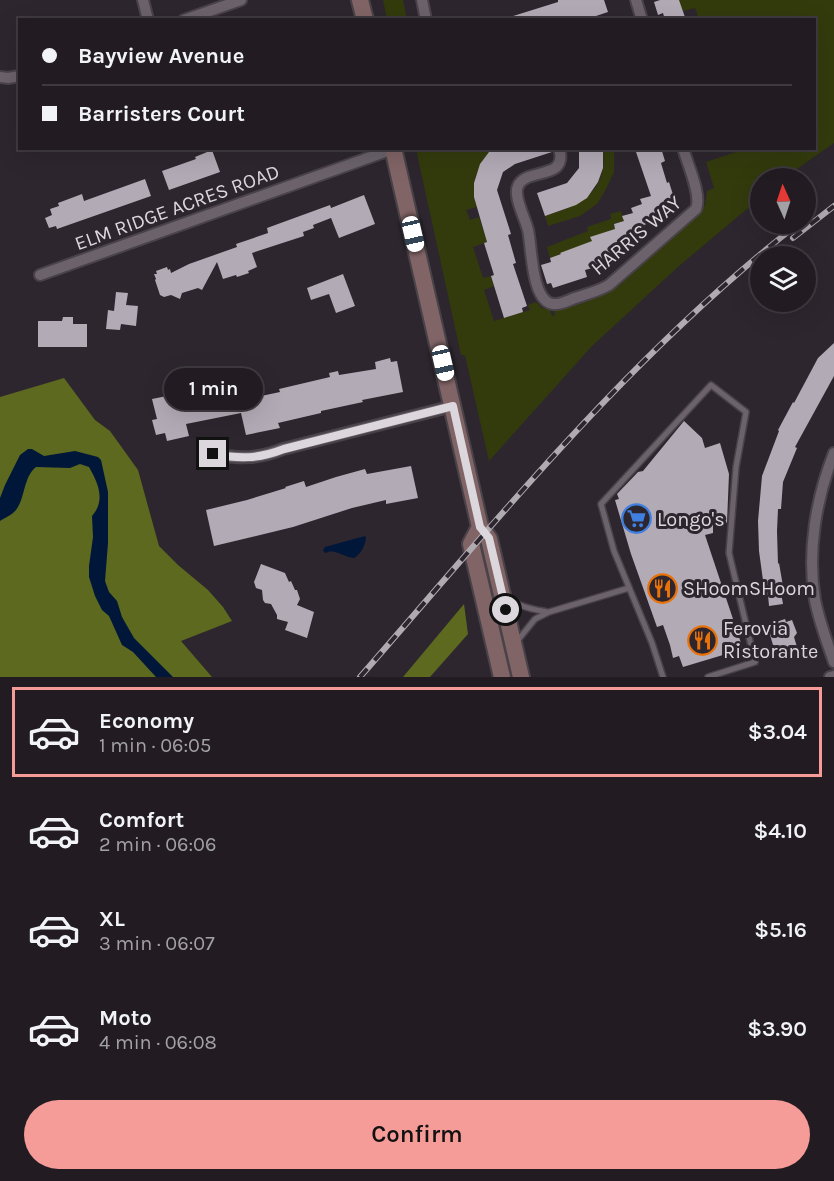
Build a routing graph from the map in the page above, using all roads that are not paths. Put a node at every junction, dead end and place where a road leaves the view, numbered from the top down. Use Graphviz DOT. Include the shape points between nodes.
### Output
graph roads {
  1 [pos="143,0"];
  2 [pos="241,0"];
  3 [pos="360,0"];
  4 [pos="422,0"];
  5 [pos="636,0"];
  6 [pos="148,18"];
  7 [pos="190,18"];
  8 [pos="364,18"];
  9 [pos="426,18"];
  10 [pos="642,18"];
  11 [pos="0,76"];
  12 [pos="18,76"];
  13 [pos="390,150"];
  14 [pos="393,150"];
  15 [pos="559,150"];
  16 [pos="684,150"];
  17 [pos="40,274"];
  18 [pos="453,406"];
  19 [pos="834,453"];
  20 [pos="213,454"];
  21 [pos="480,527"];
  22 [pos="630,588"];
  23 [pos="501,593"];
  24 [pos="549,612"];
  25 [pos="514,646"];
  26 [pos="834,662"];
  27 [pos="502,677"];
  28 [pos="521,677"];
  29 [pos="663,677"];
  30 [pos="708,677"];
  1 -- 6 [label="street"];
  2 -- 7 [label="street"];
  3 -- 8 [label="main road"];
  4 -- 9 [label="street"];
  5 -- 10 [label="street"];
  11 -- 12 [label="street"];
  13 -- 17 [label="street, ELM RIDGE ACRES ROAD"];
  14 -- 18 [label="main road"];
  15 -- 16 [label="street, HARRIS WAY" via="558,166 523,180 516,190 540,293 555,304 609,285 696,209 698,196"];
  18 -- 20 [label="street" via="267,456"];
  18 -- 21 [label="main road"];
  19 -- 26 [label="street" via="820,500 812,570 815,601"];
  21 -- 23 [label="main road" via="489,538"];
  21 -- 27 [label="main road" via="471,544"];
  22 -- 24 [label="lane"];
  22 -- 29 [label="lane"];
  22 -- 30 [label="lane" via="614,551 602,504 711,385 746,412 736,467 729,553 755,662"];
  23 -- 24 [label="lane" via="514,603"];
  23 -- 25 [label="main road"];
  24 -- 25 [label="lane" via="535,618"];
  25 -- 28 [label="main road"];
}
